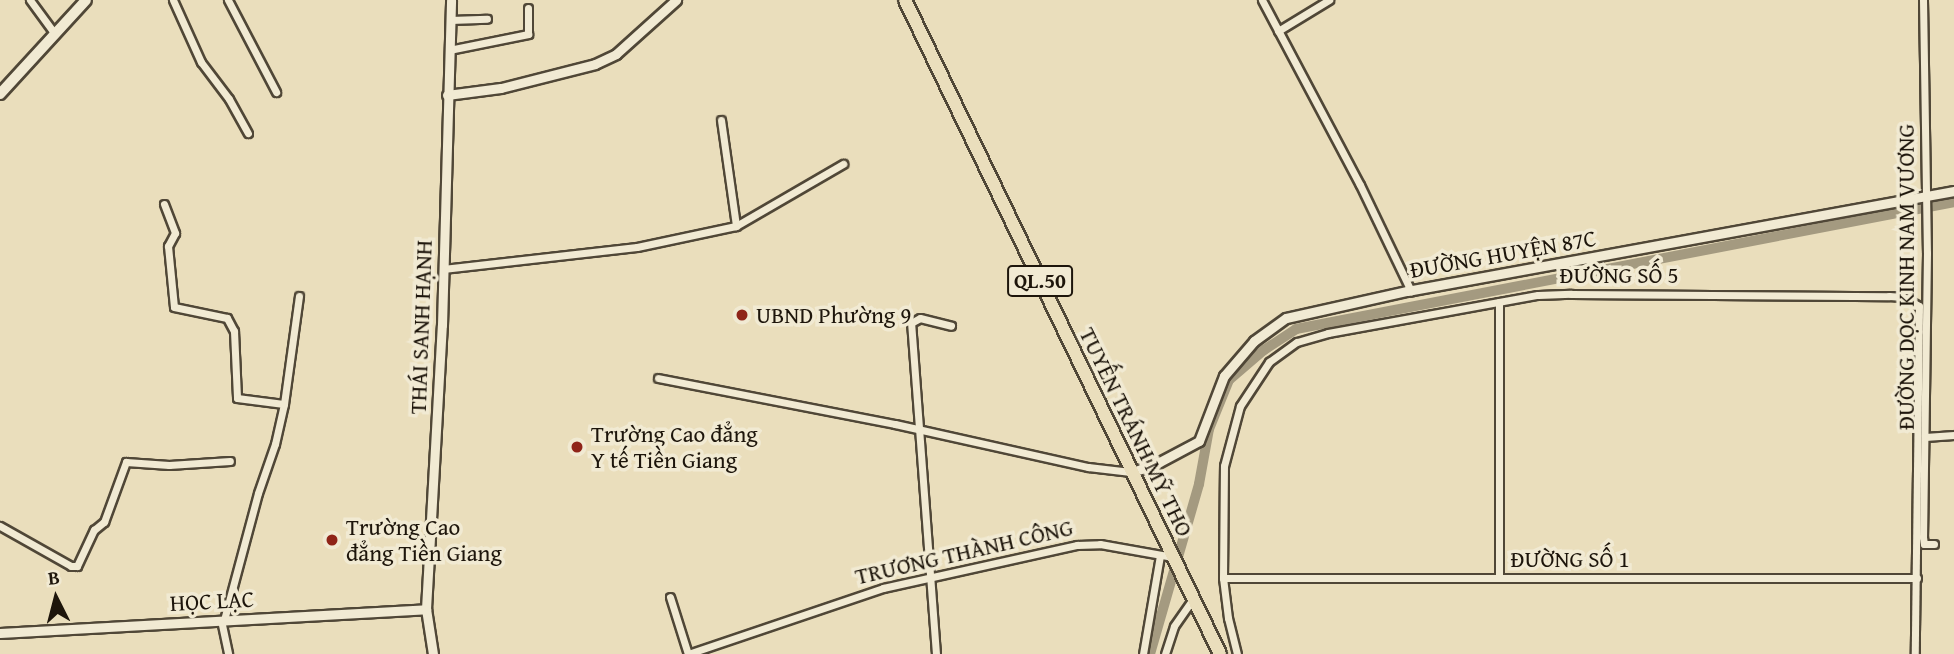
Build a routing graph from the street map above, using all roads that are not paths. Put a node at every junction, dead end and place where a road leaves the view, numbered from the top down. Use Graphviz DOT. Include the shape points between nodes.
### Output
graph roads {
  1 [pos="30,0"];
  2 [pos="86,0"];
  3 [pos="173,0"];
  4 [pos="228,0"];
  5 [pos="451,0"];
  6 [pos="676,0"];
  7 [pos="905,0"];
  8 [pos="1262,0"];
  9 [pos="1329,0"];
  10 [pos="1923,0"];
  11 [pos="528,8"];
  12 [pos="486,19"];
  13 [pos="450,20"];
  14 [pos="1278,31"];
  15 [pos="55,34"];
  16 [pos="449,50"];
  17 [pos="276,92"];
  18 [pos="0,93"];
  19 [pos="447,95"];
  20 [pos="721,120"];
  21 [pos="248,133"];
  22 [pos="843,164"];
  23 [pos="1954,191"];
  24 [pos="1926,200"];
  25 [pos="164,204"];
  26 [pos="736,226"];
  27 [pos="443,269"];
  28 [pos="1411,290"];
  29 [pos="299,296"];
  30 [pos="1499,302"];
  31 [pos="951,326"];
  32 [pos="658,378"];
  33 [pos="284,404"];
  34 [pos="917,429"];
  35 [pos="1954,435"];
  36 [pos="1925,437"];
  37 [pos="230,461"];
  38 [pos="1131,472"];
  39 [pos="0,526"];
  40 [pos="1934,544"];
  41 [pos="1169,558"];
  42 [pos="928,576"];
  43 [pos="1223,578"];
  44 [pos="1499,578"];
  45 [pos="1917,578"];
  46 [pos="670,597"];
  47 [pos="1192,597"];
  48 [pos="426,609"];
  49 [pos="223,620"];
  50 [pos="0,632"];
  51 [pos="228,654"];
  52 [pos="433,654"];
  53 [pos="688,654"];
  54 [pos="936,654"];
  55 [pos="1143,654"];
  56 [pos="1165,654"];
  57 [pos="1220,654"];
  58 [pos="1237,654"];
  59 [pos="1915,654"];
  1 -- 15 [label="street"];
  2 -- 15 [label="main road"];
  3 -- 21 [label="street" via="201,62"];
  4 -- 17 [label="street"];
  5 -- 13 [label="street, THÁI SANH HẠNH"];
  6 -- 19 [label="street" via="616,54 595,64 501,88"];
  7 -- 38 [label="highway, TUYẾN TRÁNH MỸ THO / QL.50"];
  8 -- 14 [label="street"];
  9 -- 14 [label="street"];
  10 -- 24 [label="street, ĐƯỜNG DỌC KINH NAM VƯƠNG"];
  11 -- 16 [label="street" via="528,34"];
  12 -- 13 [label="street"];
  13 -- 16 [label="street, THÁI SANH HẠNH"];
  14 -- 28 [label="street"];
  15 -- 18 [label="main road"];
  16 -- 19 [label="street, THÁI SANH HẠNH"];
  19 -- 27 [label="street, THÁI SANH HẠNH"];
  20 -- 26 [label="street"];
  22 -- 26 [label="street"];
  23 -- 24 [label="street, ĐƯỜNG HUYỆN 87C"];
  24 -- 28 [label="street, ĐƯỜNG HUYỆN 87C"];
  24 -- 36 [label="street, ĐƯỜNG DỌC KINH NAM VƯƠNG"];
  25 -- 33 [label="street" via="175,233 168,246 174,307 228,318 234,331 237,398"];
  26 -- 27 [label="street" via="637,247"];
  27 -- 48 [label="street, THÁI SANH HẠNH"];
  28 -- 38 [label="street, ĐƯỜNG HUYỆN 87C" via="1300,314 1272,326 1223,376 1199,441"];
  29 -- 33 [label="street"];
  30 -- 43 [label="street, ĐƯỜNG SỐ 5" via="1310,337 1269,362 1240,406 1226,448"];
  30 -- 44 [label="street"];
  30 -- 45 [label="street, ĐƯỜNG SỐ 5" via="1571,294 1889,296 1913,301 1920,313"];
  31 -- 34 [label="street" via="920,317 911,323"];
  32 -- 34 [label="street"];
  33 -- 49 [label="street"];
  34 -- 38 [label="street" via="1088,467"];
  34 -- 42 [label="street"];
  35 -- 36 [label="street"];
  36 -- 40 [label="street, ĐƯỜNG DỌC KINH NAM VƯƠNG" via="1923,537 1924,544"];
  37 -- 39 [label="street" via="126,462 104,522 94,530 78,566"];
  38 -- 41 [label="highway, TUYẾN TRÁNH MỸ THO / QL.50"];
  41 -- 42 [label="street, TRƯƠNG THÀNH CÔNG" via="1091,543"];
  41 -- 47 [label="highway, TUYẾN TRÁNH MỸ THO / QL.50"];
  41 -- 55 [label="street"];
  42 -- 53 [label="street, TRƯƠNG THÀNH CÔNG"];
  42 -- 54 [label="street"];
  43 -- 44 [label="street, ĐƯỜNG SỐ 1"];
  43 -- 58 [label="street, ĐƯỜNG SỐ 5"];
  44 -- 45 [label="street, ĐƯỜNG SỐ 1"];
  45 -- 59 [label="street"];
  46 -- 53 [label="street"];
  47 -- 56 [label="street" via="1174,626"];
  47 -- 57 [label="highway, TUYẾN TRÁNH MỸ THO / QL.50"];
  48 -- 49 [label="street, HỌC LẠC"];
  48 -- 52 [label="street, THÁI SANH HẠNH"];
  49 -- 50 [label="street, HỌC LẠC"];
  49 -- 51 [label="street"];
}
